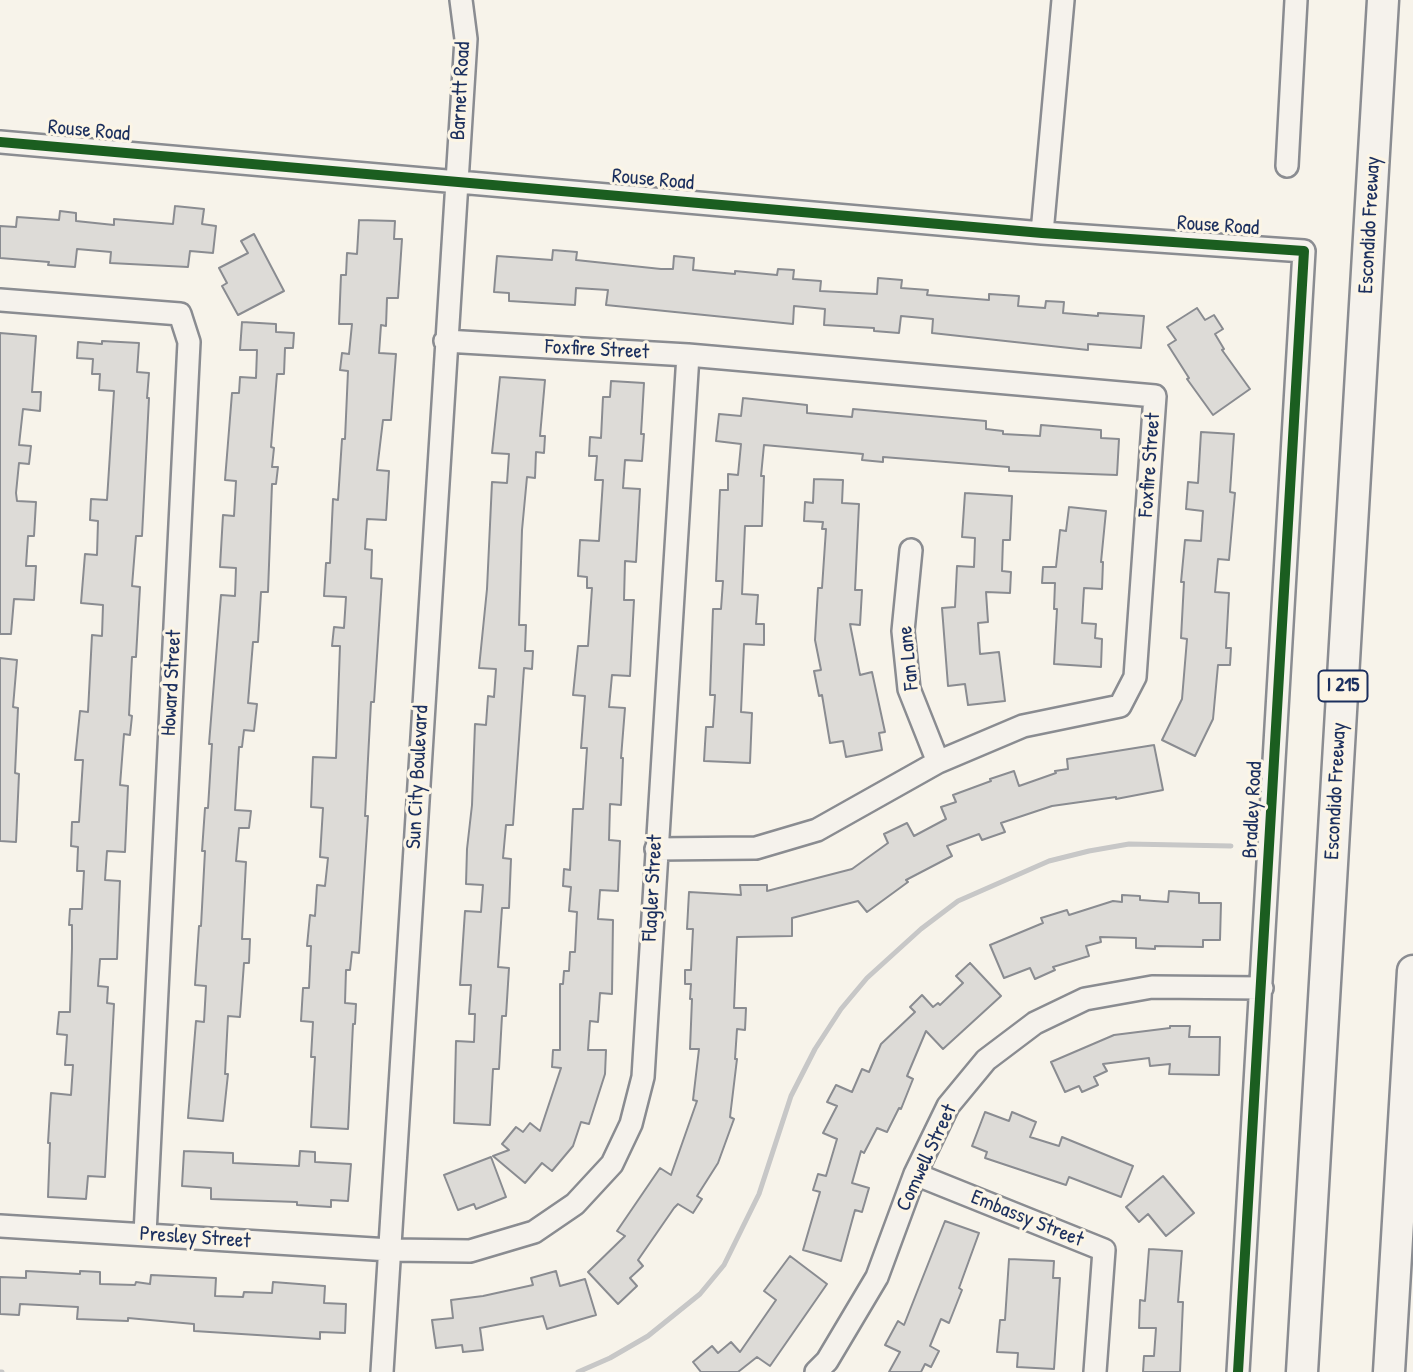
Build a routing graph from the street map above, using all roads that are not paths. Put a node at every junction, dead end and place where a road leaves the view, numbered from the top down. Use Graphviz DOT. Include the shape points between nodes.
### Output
graph roads {
  1 [pos="461,0"];
  2 [pos="1063,0"];
  3 [pos="1296,0"];
  4 [pos="1383,0"];
  5 [pos="0,142"];
  6 [pos="1287,166"];
  7 [pos="456,183"];
  8 [pos="1042,233"];
  9 [pos="1304,251"];
  10 [pos="0,300"];
  11 [pos="445,341"];
  12 [pos="688,355"];
  13 [pos="912,550"];
  14 [pos="938,762"];
  15 [pos="656,849"];
  16 [pos="1413,971"];
  17 [pos="1262,988"];
  18 [pos="915,1174"];
  19 [pos="0,1226"];
  20 [pos="145,1234"];
  21 [pos="390,1250"];
  22 [pos="382,1372"];
  23 [pos="816,1372"];
  24 [pos="1095,1372"];
  25 [pos="1238,1372"];
  26 [pos="1302,1372"];
  27 [pos="1389,1372"];
  1 -- 7 [label="street, Barnett Road" via="466,39"];
  2 -- 8 [label="street"];
  3 -- 6 [label="street"];
  4 -- 26 [label="highway, Escondido Freeway / I 215"];
  5 -- 7 [label="street, Rouse Road"];
  7 -- 8 [label="street, Rouse Road"];
  7 -- 11 [label="street, Sun City Boulevard"];
  8 -- 9 [label="street, Rouse Road"];
  9 -- 17 [label="street, Bradley Road"];
  10 -- 20 [label="street, Howard Street" via="180,314 189,342"];
  11 -- 12 [label="street, Foxfire Street"];
  11 -- 21 [label="street, Sun City Boulevard"];
  12 -- 14 [label="street, Foxfire Street" via="1155,396 1135,677 1121,706 1023,726"];
  12 -- 15 [label="street, Flagler Street"];
  13 -- 14 [label="street, Fan Lane" via="903,631 909,688"];
  14 -- 15 [label="street, Foxfire Street" via="817,830 756,848"];
  15 -- 21 [label="street, Flagler Street" via="643,1077 631,1124 612,1164 575,1204 534,1232 470,1251"];
  16 -- 27 [label="highway"];
  17 -- 18 [label="street, Comwell Street" via="1152,988 1085,999 1035,1023 986,1060 948,1106"];
  17 -- 25 [label="street, Bradley Road"];
  18 -- 23 [label="street, Comwell Street" via="877,1278"];
  18 -- 24 [label="street, Embassy Street" via="1104,1250"];
  19 -- 20 [label="street, Presley Street"];
  20 -- 21 [label="street, Presley Street"];
  21 -- 22 [label="street, Sun City Boulevard"];
}
